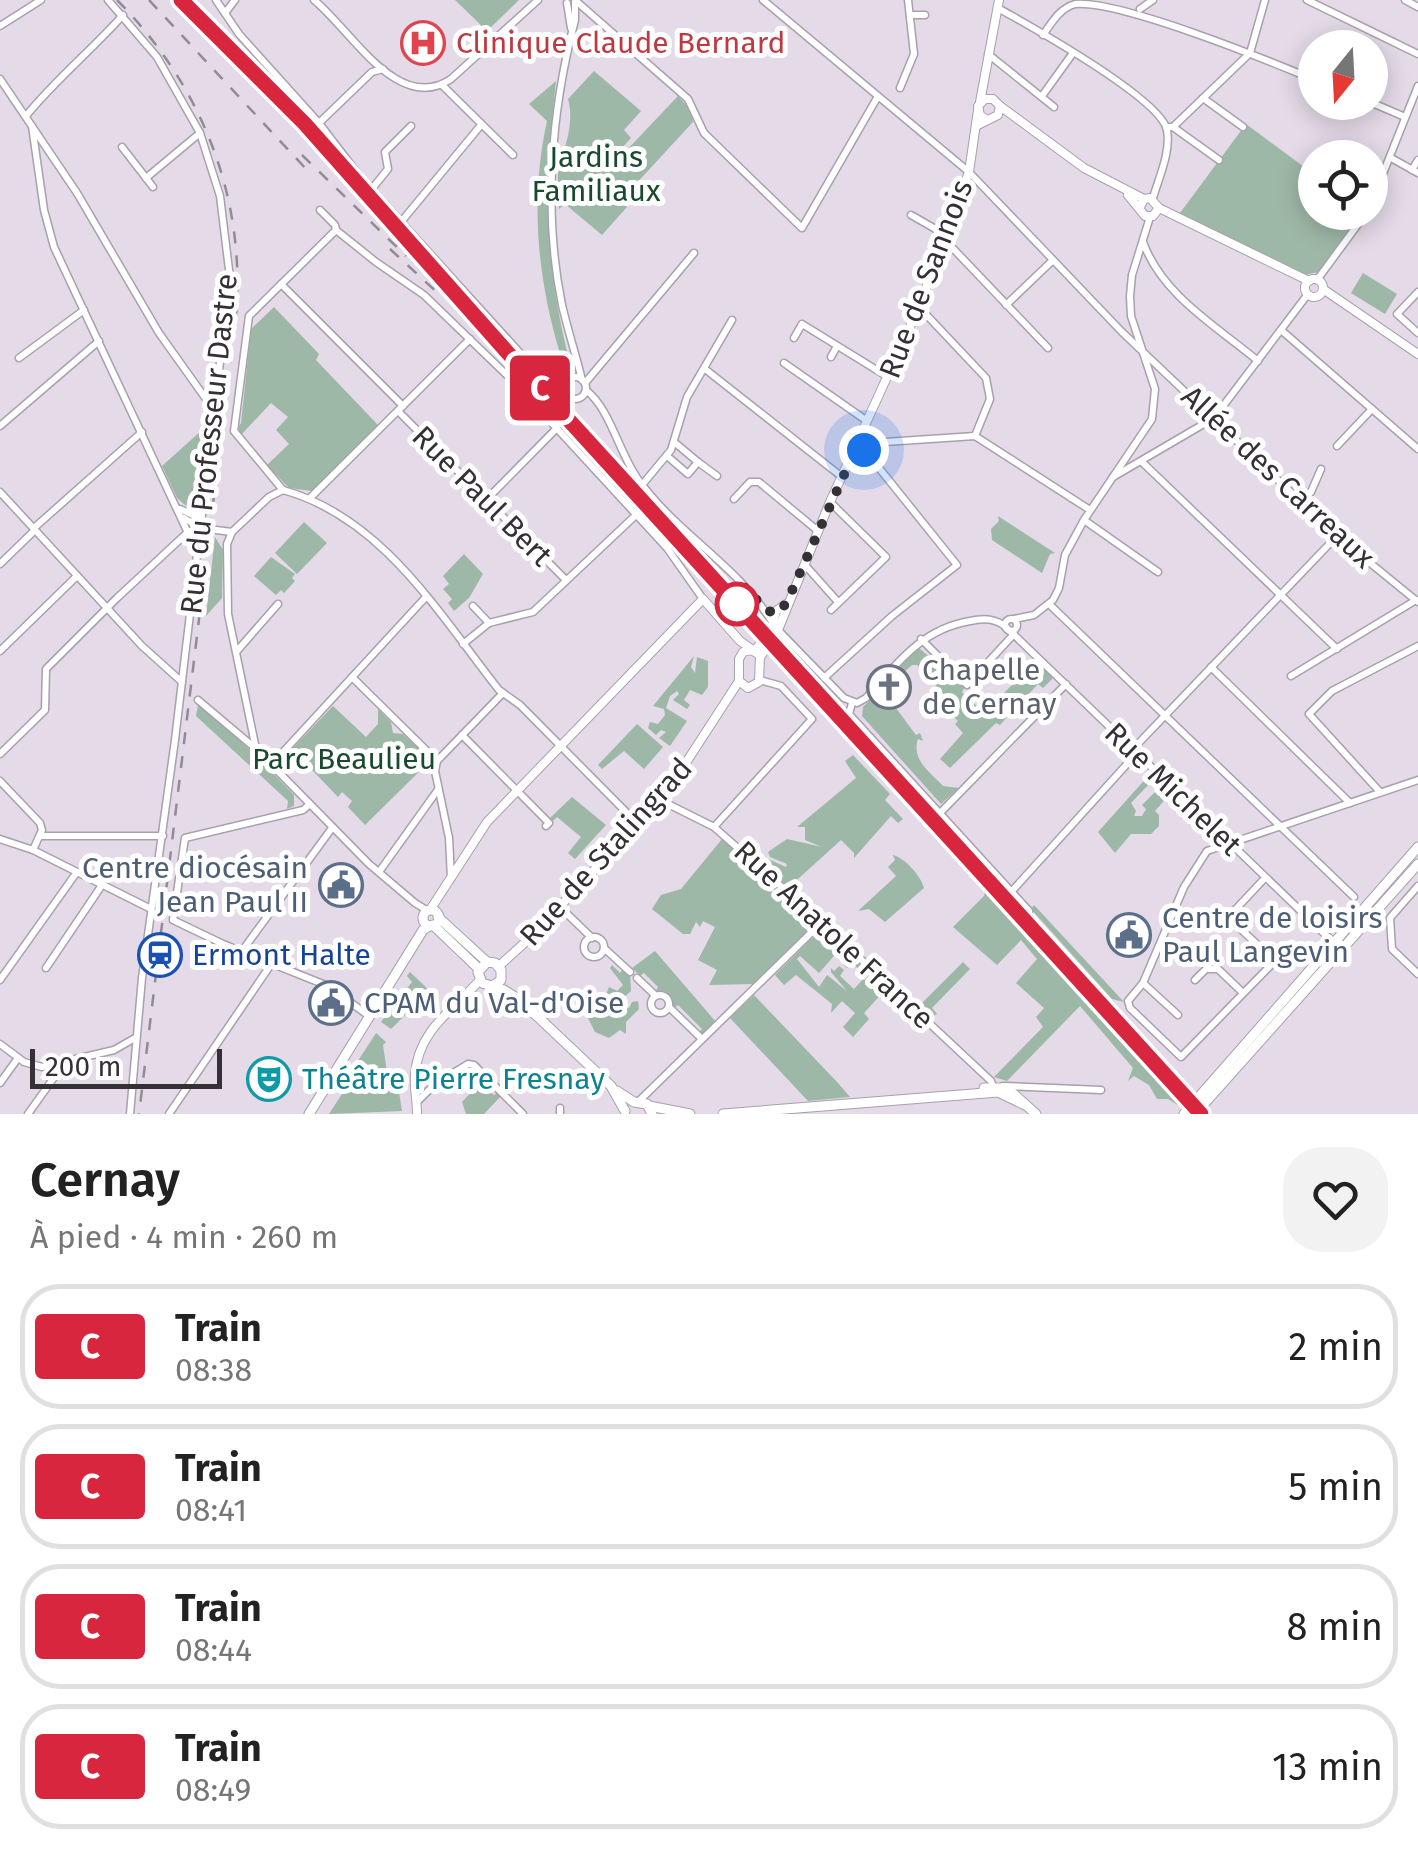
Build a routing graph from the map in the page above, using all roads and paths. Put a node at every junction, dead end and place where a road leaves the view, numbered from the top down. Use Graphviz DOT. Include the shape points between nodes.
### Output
graph roads {
  1 [pos="42,0"];
  2 [pos="108,0"];
  3 [pos="216,0"];
  4 [pos="235,0"];
  5 [pos="314,0"];
  6 [pos="538,0"];
  7 [pos="762,0"];
  8 [pos="908,0"];
  9 [pos="1153,0"];
  10 [pos="1265,0"];
  11 [pos="1307,0"];
  12 [pos="1405,0"];
  13 [pos="571,1"];
  14 [pos="999,4"];
  15 [pos="1418,7"];
  16 [pos="1140,9"];
  17 [pos="225,13"];
  18 [pos="588,13"];
  19 [pos="910,15"];
  20 [pos="925,15"];
  21 [pos="123,16"];
  22 [pos="575,20"];
  23 [pos="0,26"];
  24 [pos="571,34"];
  25 [pos="1043,34"];
  26 [pos="905,38"];
  27 [pos="915,46"];
  28 [pos="1073,53"];
  29 [pos="988,54"];
  30 [pos="1250,54"];
  31 [pos="1418,54"];
  32 [pos="374,59"];
  33 [pos="985,66"];
  34 [pos="383,69"];
  35 [pos="372,72"];
  36 [pos="1298,73"];
  37 [pos="0,78"];
  38 [pos="442,85"];
  39 [pos="1418,86"];
  40 [pos="900,88"];
  41 [pos="1042,97"];
  42 [pos="878,98"];
  43 [pos="1204,98"];
  44 [pos="996,102"];
  45 [pos="979,106"];
  46 [pos="1054,107"];
  47 [pos="1388,109"];
  48 [pos="26,116"];
  49 [pos="1405,116"];
  50 [pos="992,118"];
  51 [pos="1019,122"];
  52 [pos="319,123"];
  53 [pos="482,125"];
  54 [pos="32,126"];
  55 [pos="411,126"];
  56 [pos="976,126"];
  57 [pos="1170,127"];
  58 [pos="1243,127"];
  59 [pos="200,133"];
  60 [pos="122,147"];
  61 [pos="513,155"];
  62 [pos="1390,158"];
  63 [pos="1219,160"];
  64 [pos="1418,160"];
  65 [pos="1388,163"];
  66 [pos="1415,171"];
  67 [pos="969,172"];
  68 [pos="146,178"];
  69 [pos="153,188"];
  70 [pos="371,190"];
  71 [pos="320,210"];
  72 [pos="1149,210"];
  73 [pos="911,214"];
  74 [pos="401,222"];
  75 [pos="336,230"];
  76 [pos="1355,230"];
  77 [pos="945,237"];
  78 [pos="1142,239"];
  79 [pos="694,253"];
  80 [pos="1052,261"];
  81 [pos="281,284"];
  82 [pos="1314,288"];
  83 [pos="1418,292"];
  84 [pos="1006,305"];
  85 [pos="919,306"];
  86 [pos="84,310"];
  87 [pos="732,320"];
  88 [pos="1281,330"];
  89 [pos="1418,333"];
  90 [pos="794,338"];
  91 [pos="470,339"];
  92 [pos="99,341"];
  93 [pos="837,346"];
  94 [pos="1048,348"];
  95 [pos="1140,349"];
  96 [pos="1418,354"];
  97 [pos="830,357"];
  98 [pos="19,358"];
  99 [pos="1258,361"];
  100 [pos="576,363"];
  101 [pos="784,363"];
  102 [pos="704,369"];
  103 [pos="888,376"];
  104 [pos="571,378"];
  105 [pos="584,384"];
  106 [pos="566,393"];
  107 [pos="579,398"];
  108 [pos="216,406"];
  109 [pos="400,409"];
  110 [pos="1372,409"];
  111 [pos="600,410"];
  112 [pos="1214,418"];
  113 [pos="867,425"];
  114 [pos="0,426"];
  115 [pos="558,428"];
  116 [pos="142,432"];
  117 [pos="976,436"];
  118 [pos="674,442"];
  119 [pos="864,444"];
  120 [pos="1337,446"];
  121 [pos="1418,449"];
  122 [pos="666,456"];
  123 [pos="698,462"];
  124 [pos="1142,462"];
  125 [pos="1321,469"];
  126 [pos="716,476"];
  127 [pos="842,477"];
  128 [pos="1112,477"];
  129 [pos="642,485"];
  130 [pos="283,490"];
  131 [pos="0,492"];
  132 [pos="312,498"];
  133 [pos="734,499"];
  134 [pos="486,500"];
  135 [pos="830,502"];
  136 [pos="1302,502"];
  137 [pos="177,507"];
  138 [pos="1090,510"];
  139 [pos="202,515"];
  140 [pos="636,515"];
  141 [pos="183,518"];
  142 [pos="1084,520"];
  143 [pos="200,528"];
  144 [pos="34,529"];
  145 [pos="818,531"];
  146 [pos="188,532"];
  147 [pos="1336,536"];
  148 [pos="230,538"];
  149 [pos="198,555"];
  150 [pos="0,564"];
  151 [pos="804,564"];
  152 [pos="1158,572"];
  153 [pos="77,576"];
  154 [pos="566,580"];
  155 [pos="1281,594"];
  156 [pos="425,598"];
  157 [pos="703,599"];
  158 [pos="1417,601"];
  159 [pos="838,602"];
  160 [pos="278,604"];
  161 [pos="1049,604"];
  162 [pos="473,606"];
  163 [pos="108,608"];
  164 [pos="832,610"];
  165 [pos="994,616"];
  166 [pos="776,623"];
  167 [pos="489,624"];
  168 [pos="1012,627"];
  169 [pos="921,639"];
  170 [pos="740,641"];
  171 [pos="462,644"];
  172 [pos="1418,646"];
  173 [pos="1337,648"];
  174 [pos="0,651"];
  175 [pos="236,652"];
  176 [pos="756,652"];
  177 [pos="741,655"];
  178 [pos="1212,667"];
  179 [pos="1291,676"];
  180 [pos="352,678"];
  181 [pos="824,678"];
  182 [pos="739,681"];
  183 [pos="182,682"];
  184 [pos="759,682"];
  185 [pos="1066,684"];
  186 [pos="503,693"];
  187 [pos="198,700"];
  188 [pos="852,703"];
  189 [pos="1166,716"];
  190 [pos="462,735"];
  191 [pos="560,746"];
  192 [pos="256,749"];
  193 [pos="1135,751"];
  194 [pos="0,754"];
  195 [pos="437,761"];
  196 [pos="272,764"];
  197 [pos="1418,780"];
  198 [pos="0,781"];
  199 [pos="438,790"];
  200 [pos="518,790"];
  201 [pos="1380,792"];
  202 [pos="660,800"];
  203 [pos="1350,802"];
  204 [pos="310,804"];
  205 [pos="940,813"];
  206 [pos="638,824"];
  207 [pos="546,826"];
  208 [pos="1279,826"];
  209 [pos="714,827"];
  210 [pos="332,828"];
  211 [pos="40,836"];
  212 [pos="163,836"];
  213 [pos="0,839"];
  214 [pos="1229,843"];
  215 [pos="1418,847"];
  216 [pos="32,850"];
  217 [pos="1418,864"];
  218 [pos="76,872"];
  219 [pos="378,872"];
  220 [pos="1266,878"];
  221 [pos="451,879"];
  222 [pos="102,885"];
  223 [pos="1418,886"];
  224 [pos="1012,891"];
  225 [pos="1354,898"];
  226 [pos="560,907"];
  227 [pos="151,909"];
  228 [pos="1029,911"];
  229 [pos="429,919"];
  230 [pos="817,926"];
  231 [pos="592,938"];
  232 [pos="1333,942"];
  233 [pos="604,948"];
  234 [pos="242,951"];
  235 [pos="272,962"];
  236 [pos="46,968"];
  237 [pos="500,971"];
  238 [pos="1418,974"];
  239 [pos="486,976"];
  240 [pos="0,980"];
  241 [pos="1195,980"];
  242 [pos="1143,983"];
  243 [pos="1242,992"];
  244 [pos="656,996"];
  245 [pos="520,1000"];
  246 [pos="1281,1001"];
  247 [pos="668,1007"];
  248 [pos="1178,1015"];
  249 [pos="369,1016"];
  250 [pos="136,1038"];
  251 [pos="702,1039"];
  252 [pos="0,1044"];
  253 [pos="18,1058"];
  254 [pos="65,1062"];
  255 [pos="415,1079"];
  256 [pos="0,1083"];
  257 [pos="435,1084"];
  258 [pos="611,1086"];
  259 [pos="1033,1087"];
  260 [pos="1004,1090"];
  261 [pos="1101,1090"];
  262 [pos="1198,1096"];
  263 [pos="1212,1097"];
  264 [pos="417,1098"];
  265 [pos="1025,1105"];
  266 [pos="647,1108"];
  267 [pos="518,1112"];
  268 [pos="625,1112"];
  269 [pos="676,1113"];
  270 [pos="28,1114"];
  271 [pos="130,1114"];
  272 [pos="169,1114"];
  273 [pos="309,1114"];
  274 [pos="417,1114"];
  275 [pos="690,1114"];
  276 [pos="723,1114"];
  277 [pos="1036,1114"];
  278 [pos="1184,1114"];
  279 [pos="1196,1114"];
  1 -- 23 [label="street"];
  2 -- 21 [label="street, Rue du Professeur Dastre"];
  3 -- 17 [label="street"];
  4 -- 17 [label="street"];
  5 -- 32 [label="street"];
  6 -- 38 [label="street"];
  7 -- 42 [label="street, Allée des Carreaux"];
  8 -- 19 [label="street"];
  9 -- 16 [label="street"];
  10 -- 30 [label="street"];
  11 -- 31 [label="street"];
  12 -- 15 [label="street"];
  13 -- 18 [label="street"];
  13 -- 22 [label="street"];
  13 -- 24 [label="street"];
  14 -- 25 [label="street"];
  14 -- 29 [label="street, Rue de Sannois"];
  16 -- 25 [label="street" via="1080,2 1062,9"];
  16 -- 30 [label="street"];
  17 -- 52 [label="street"];
  18 -- 22 [label="street"];
  18 -- 42 [label="street" via="688,99 704,134 802,228"];
  19 -- 20 [label="street"];
  19 -- 27 [label="street"];
  21 -- 48 [label="street"];
  21 -- 59 [label="street, Rue du Professeur Dastre" via="157,57"];
  22 -- 24 [label="street"];
  24 -- 100 [label="street" via="551,202 560,293"];
  25 -- 28 [label="street"];
  26 -- 27 [label="street"];
  27 -- 40 [label="street"];
  28 -- 41 [label="street"];
  28 -- 57 [label="street" via="1152,106"];
  29 -- 33 [label="street, Rue de Sannois"];
  29 -- 41 [label="street"];
  30 -- 36 [label="street"];
  30 -- 43 [label="street"];
  32 -- 34 [label="street"];
  32 -- 35 [label="street"];
  33 -- 44 [label="street, Rue de Sannois"];
  33 -- 45 [label="street, Rue de Sannois"];
  34 -- 35 [label="street"];
  34 -- 38 [label="street" via="412,88"];
  35 -- 52 [label="street"];
  37 -- 48 [label="street"];
  38 -- 53 [label="street"];
  39 -- 49 [label="street"];
  41 -- 46 [label="street"];
  42 -- 67 [label="street, Allée des Carreaux"];
  43 -- 57 [label="street"];
  43 -- 58 [label="street"];
  44 -- 45 [label="street"];
  44 -- 50 [label="street"];
  44 -- 51 [label="street"];
  45 -- 50 [label="street"];
  45 -- 56 [label="street, Rue de Sannois"];
  47 -- 49 [label="street"];
  48 -- 54 [label="street"];
  49 -- 62 [label="street"];
  50 -- 51 [label="street"];
  50 -- 56 [label="street"];
  51 -- 72 [label="street"];
  52 -- 70 [label="street"];
  53 -- 61 [label="street"];
  53 -- 74 [label="street"];
  54 -- 86 [label="street" via="51,236"];
  54 -- 108 [label="street" via="159,333"];
  55 -- 70 [label="street" via="385,152 388,170"];
  56 -- 67 [label="street, Rue de Sannois"];
  57 -- 63 [label="street"];
  57 -- 72 [label="street"];
  59 -- 68 [label="street"];
  59 -- 108 [label="street, Rue du Professeur Dastre" via="228,247"];
  60 -- 68 [label="street"];
  62 -- 65 [label="street"];
  62 -- 66 [label="street"];
  64 -- 66 [label="street"];
  67 -- 77 [label="street, Rue de Sannois"];
  67 -- 80 [label="street, Allée des Carreaux"];
  68 -- 69 [label="street"];
  70 -- 74 [label="street"];
  71 -- 75 [label="street"];
  72 -- 78 [label="street"];
  72 -- 82 [label="street"];
  73 -- 77 [label="street"];
  74 -- 106 [label="street" via="542,376"];
  75 -- 81 [label="street"];
  75 -- 91 [label="street" via="424,295"];
  76 -- 82 [label="street"];
  77 -- 84 [label="street"];
  77 -- 85 [label="street, Rue de Sannois"];
  78 -- 95 [label="street" via="1130,296"];
  78 -- 99 [label="street" via="1166,286"];
  79 -- 105 [label="street"];
  80 -- 84 [label="street"];
  80 -- 95 [label="street, Allée des Carreaux"];
  81 -- 109 [label="street, Rue Paul Bert"];
  81 -- 130 [label="street" via="247,320 234,430"];
  82 -- 88 [label="street"];
  82 -- 96 [label="street"];
  83 -- 89 [label="street" via="1397,314"];
  84 -- 94 [label="street"];
  85 -- 103 [label="street, Rue de Sannois"];
  85 -- 117 [label="street" via="986,378 990,399"];
  86 -- 92 [label="street"];
  86 -- 98 [label="street"];
  87 -- 102 [label="street"];
  88 -- 99 [label="street"];
  88 -- 110 [label="street"];
  90 -- 93 [label="street" via="802,324"];
  91 -- 109 [label="street"];
  91 -- 115 [label="street"];
  92 -- 114 [label="street"];
  92 -- 116 [label="street"];
  93 -- 97 [label="street"];
  93 -- 103 [label="street"];
  95 -- 112 [label="street, Allée des Carreaux"];
  95 -- 128 [label="street" via="1156,409"];
  99 -- 112 [label="street"];
  100 -- 104 [label="street"];
  100 -- 105 [label="street"];
  101 -- 113 [label="street"];
  102 -- 118 [label="street" via="687,397"];
  102 -- 127 [label="street"];
  103 -- 113 [label="street, Rue de Sannois"];
  104 -- 105 [label="street"];
  104 -- 106 [label="street"];
  105 -- 107 [label="street"];
  105 -- 111 [label="street"];
  106 -- 107 [label="street"];
  107 -- 111 [label="street"];
  108 -- 139 [label="street, Rue du Professeur Dastre"];
  109 -- 132 [label="street"];
  109 -- 134 [label="street, Rue Paul Bert"];
  110 -- 120 [label="street"];
  110 -- 121 [label="street"];
  111 -- 129 [label="street"];
  112 -- 124 [label="street"];
  112 -- 136 [label="street, Allée des Carreaux"];
  113 -- 119 [label="street, Rue de Sannois"];
  115 -- 134 [label="street"];
  115 -- 140 [label="street"];
  116 -- 137 [label="street"];
  116 -- 144 [label="street"];
  117 -- 119 [label="street"];
  117 -- 138 [label="street"];
  118 -- 122 [label="street"];
  118 -- 123 [label="street"];
  119 -- 127 [label="street"];
  119 -- 181 [label="street" via="956,566"];
  122 -- 123 [label="street" via="688,474"];
  122 -- 129 [label="street"];
  123 -- 126 [label="street"];
  124 -- 128 [label="street"];
  124 -- 155 [label="street"];
  125 -- 136 [label="street"];
  127 -- 135 [label="street"];
  128 -- 138 [label="street"];
  129 -- 166 [label="street"];
  130 -- 132 [label="street"];
  130 -- 148 [label="street"];
  131 -- 144 [label="street"];
  132 -- 156 [label="street" via="367,533"];
  133 -- 145 [label="street" via="750,482 759,482"];
  134 -- 154 [label="street, Rue Paul Bert"];
  135 -- 145 [label="street"];
  135 -- 159 [label="street" via="886,558"];
  136 -- 147 [label="street, Allée des Carreaux"];
  137 -- 139 [label="street"];
  137 -- 141 [label="street"];
  138 -- 142 [label="street"];
  139 -- 143 [label="street, Rue du Professeur Dastre"];
  140 -- 154 [label="street"];
  140 -- 157 [label="street"];
  141 -- 143 [label="street"];
  141 -- 146 [label="street"];
  142 -- 152 [label="street"];
  142 -- 161 [label="street"];
  143 -- 146 [label="street"];
  143 -- 148 [label="street"];
  143 -- 149 [label="street, Rue du Professeur Dastre"];
  144 -- 150 [label="street"];
  144 -- 153 [label="street"];
  145 -- 151 [label="street"];
  146 -- 149 [label="street"];
  146 -- 163 [label="street"];
  147 -- 155 [label="street"];
  147 -- 158 [label="street, Allée des Carreaux"];
  148 -- 175 [label="street" via="226,602"];
  149 -- 183 [label="street, Rue du Professeur Dastre"];
  151 -- 159 [label="street"];
  151 -- 166 [label="street"];
  153 -- 163 [label="street"];
  153 -- 174 [label="street"];
  154 -- 167 [label="street" via="532,612"];
  155 -- 173 [label="street"];
  155 -- 178 [label="street"];
  156 -- 171 [label="street"];
  156 -- 180 [label="street"];
  157 -- 170 [label="street"];
  157 -- 191 [label="street"];
  158 -- 173 [label="street"];
  159 -- 164 [label="street"];
  160 -- 175 [label="street"];
  161 -- 168 [label="street"];
  161 -- 189 [label="street"];
  162 -- 167 [label="street"];
  163 -- 183 [label="street"];
  163 -- 194 [label="street" via="46,669 46,710"];
  165 -- 168 [label="street"];
  166 -- 176 [label="street"];
  166 -- 181 [label="street"];
  167 -- 171 [label="street"];
  168 -- 169 [label="street" via="978,619"];
  168 -- 169 [label="street" via="968,685"];
  168 -- 185 [label="street, Rue Michelet"];
  169 -- 188 [label="street" via="866,698"];
  170 -- 176 [label="street"];
  170 -- 177 [label="street"];
  171 -- 186 [label="street"];
  172 -- 201 [label="street" via="1332,691 1309,714"];
  173 -- 179 [label="street"];
  175 -- 192 [label="street"];
  176 -- 177 [label="street"];
  176 -- 184 [label="street"];
  177 -- 182 [label="street"];
  178 -- 189 [label="street"];
  178 -- 203 [label="street"];
  180 -- 195 [label="street"];
  180 -- 196 [label="street"];
  181 -- 188 [label="street"];
  182 -- 184 [label="street" via="747,688"];
  182 -- 202 [label="street, Rue de Stalingrad"];
  183 -- 212 [label="street, Rue du Professeur Dastre"];
  184 -- 209 [label="street" via="781,686 812,719"];
  185 -- 193 [label="street, Rue Michelet"];
  185 -- 205 [label="street"];
  186 -- 190 [label="street"];
  186 -- 191 [label="street"];
  187 -- 192 [label="street"];
  188 -- 205 [label="street" via="850,714"];
  189 -- 193 [label="street"];
  189 -- 208 [label="street"];
  190 -- 195 [label="street"];
  190 -- 200 [label="street"];
  191 -- 200 [label="street"];
  191 -- 206 [label="street"];
  192 -- 196 [label="street"];
  193 -- 214 [label="street, Rue Michelet"];
  193 -- 224 [label="street"];
  195 -- 199 [label="street"];
  196 -- 204 [label="street"];
  197 -- 201 [label="street"];
  198 -- 211 [label="street" via="40,823"];
  199 -- 219 [label="street"];
  199 -- 221 [label="street"];
  200 -- 207 [label="street"];
  200 -- 221 [label="street" via="487,822"];
  201 -- 203 [label="street"];
  202 -- 206 [label="street, Rue de Stalingrad"];
  202 -- 209 [label="street, Rue Anatole France"];
  203 -- 208 [label="street"];
  204 -- 210 [label="street"];
  204 -- 234 [label="street" via="185,838 173,920"];
  205 -- 224 [label="street"];
  206 -- 226 [label="street, Rue de Stalingrad"];
  208 -- 214 [label="street"];
  208 -- 225 [label="street"];
  209 -- 230 [label="street, Rue Anatole France" via="818,919"];
  210 -- 219 [label="street"];
  210 -- 234 [label="street"];
  211 -- 212 [label="street"];
  211 -- 216 [label="street"];
  212 -- 227 [label="street, Rue du Professeur Dastre"];
  213 -- 216 [label="street"];
  214 -- 220 [label="street, Rue Michelet"];
  214 -- 242 [label="street" via="1202,855"];
  215 -- 232 [label="main road"];
  216 -- 218 [label="street"];
  217 -- 263 [label="main road"];
  218 -- 222 [label="street"];
  218 -- 240 [label="street"];
  219 -- 229 [label="street"];
  220 -- 232 [label="street, Rue Michelet"];
  220 -- 243 [label="street" via="1232,912 1233,922 1273,959"];
  221 -- 229 [label="street"];
  222 -- 227 [label="street"];
  222 -- 236 [label="street"];
  223 -- 238 [label="street" via="1390,918 1392,949"];
  224 -- 228 [label="street"];
  226 -- 231 [label="street"];
  226 -- 237 [label="street, Rue de Stalingrad"];
  227 -- 250 [label="street, Rue du Professeur Dastre"];
  229 -- 239 [label="main road"];
  229 -- 249 [label="main road"];
  230 -- 251 [label="street"];
  230 -- 260 [label="street, Rue Anatole France" via="826,927"];
  231 -- 233 [label="street"];
  231 -- 233 [label="street" via="585,944 588,955"];
  232 -- 246 [label="main road"];
  233 -- 244 [label="street"];
  234 -- 235 [label="street"];
  235 -- 249 [label="street" via="328,986"];
  235 -- 272 [label="street"];
  237 -- 239 [label="main road"];
  237 -- 239 [label="main road"];
  237 -- 245 [label="main road"];
  239 -- 245 [label="main road"];
  239 -- 255 [label="street" via="427,1036"];
  241 -- 243 [label="street" via="1206,969 1218,969"];
  242 -- 243 [label="street" via="1128,1004 1181,1057"];
  242 -- 248 [label="street"];
  244 -- 247 [label="street" via="666,998"];
  244 -- 247 [label="street" via="654,1011"];
  245 -- 258 [label="main road"];
  246 -- 262 [label="main road"];
  246 -- 263 [label="street" via="1213,1084"];
  247 -- 251 [label="street"];
  249 -- 273 [label="main road"];
  250 -- 254 [label="street"];
  250 -- 271 [label="street, Rue du Professeur Dastre"];
  251 -- 266 [label="street"];
  252 -- 253 [label="street"];
  253 -- 254 [label="street" via="42,1068"];
  253 -- 256 [label="street"];
  254 -- 270 [label="street"];
  255 -- 257 [label="street"];
  255 -- 264 [label="street"];
  257 -- 264 [label="street"];
  257 -- 267 [label="street" via="474,1065"];
  258 -- 266 [label="main road"];
  258 -- 268 [label="main road"];
  259 -- 260 [label="street"];
  259 -- 261 [label="street"];
  259 -- 265 [label="street"];
  260 -- 265 [label="main road"];
  260 -- 276 [label="main road"];
  262 -- 263 [label="street"];
  262 -- 278 [label="main road"];
  263 -- 279 [label="main road"];
  264 -- 274 [label="street"];
  265 -- 277 [label="main road"];
  266 -- 268 [label="main road"];
  266 -- 269 [label="main road"];
  269 -- 275 [label="main road"];
}
